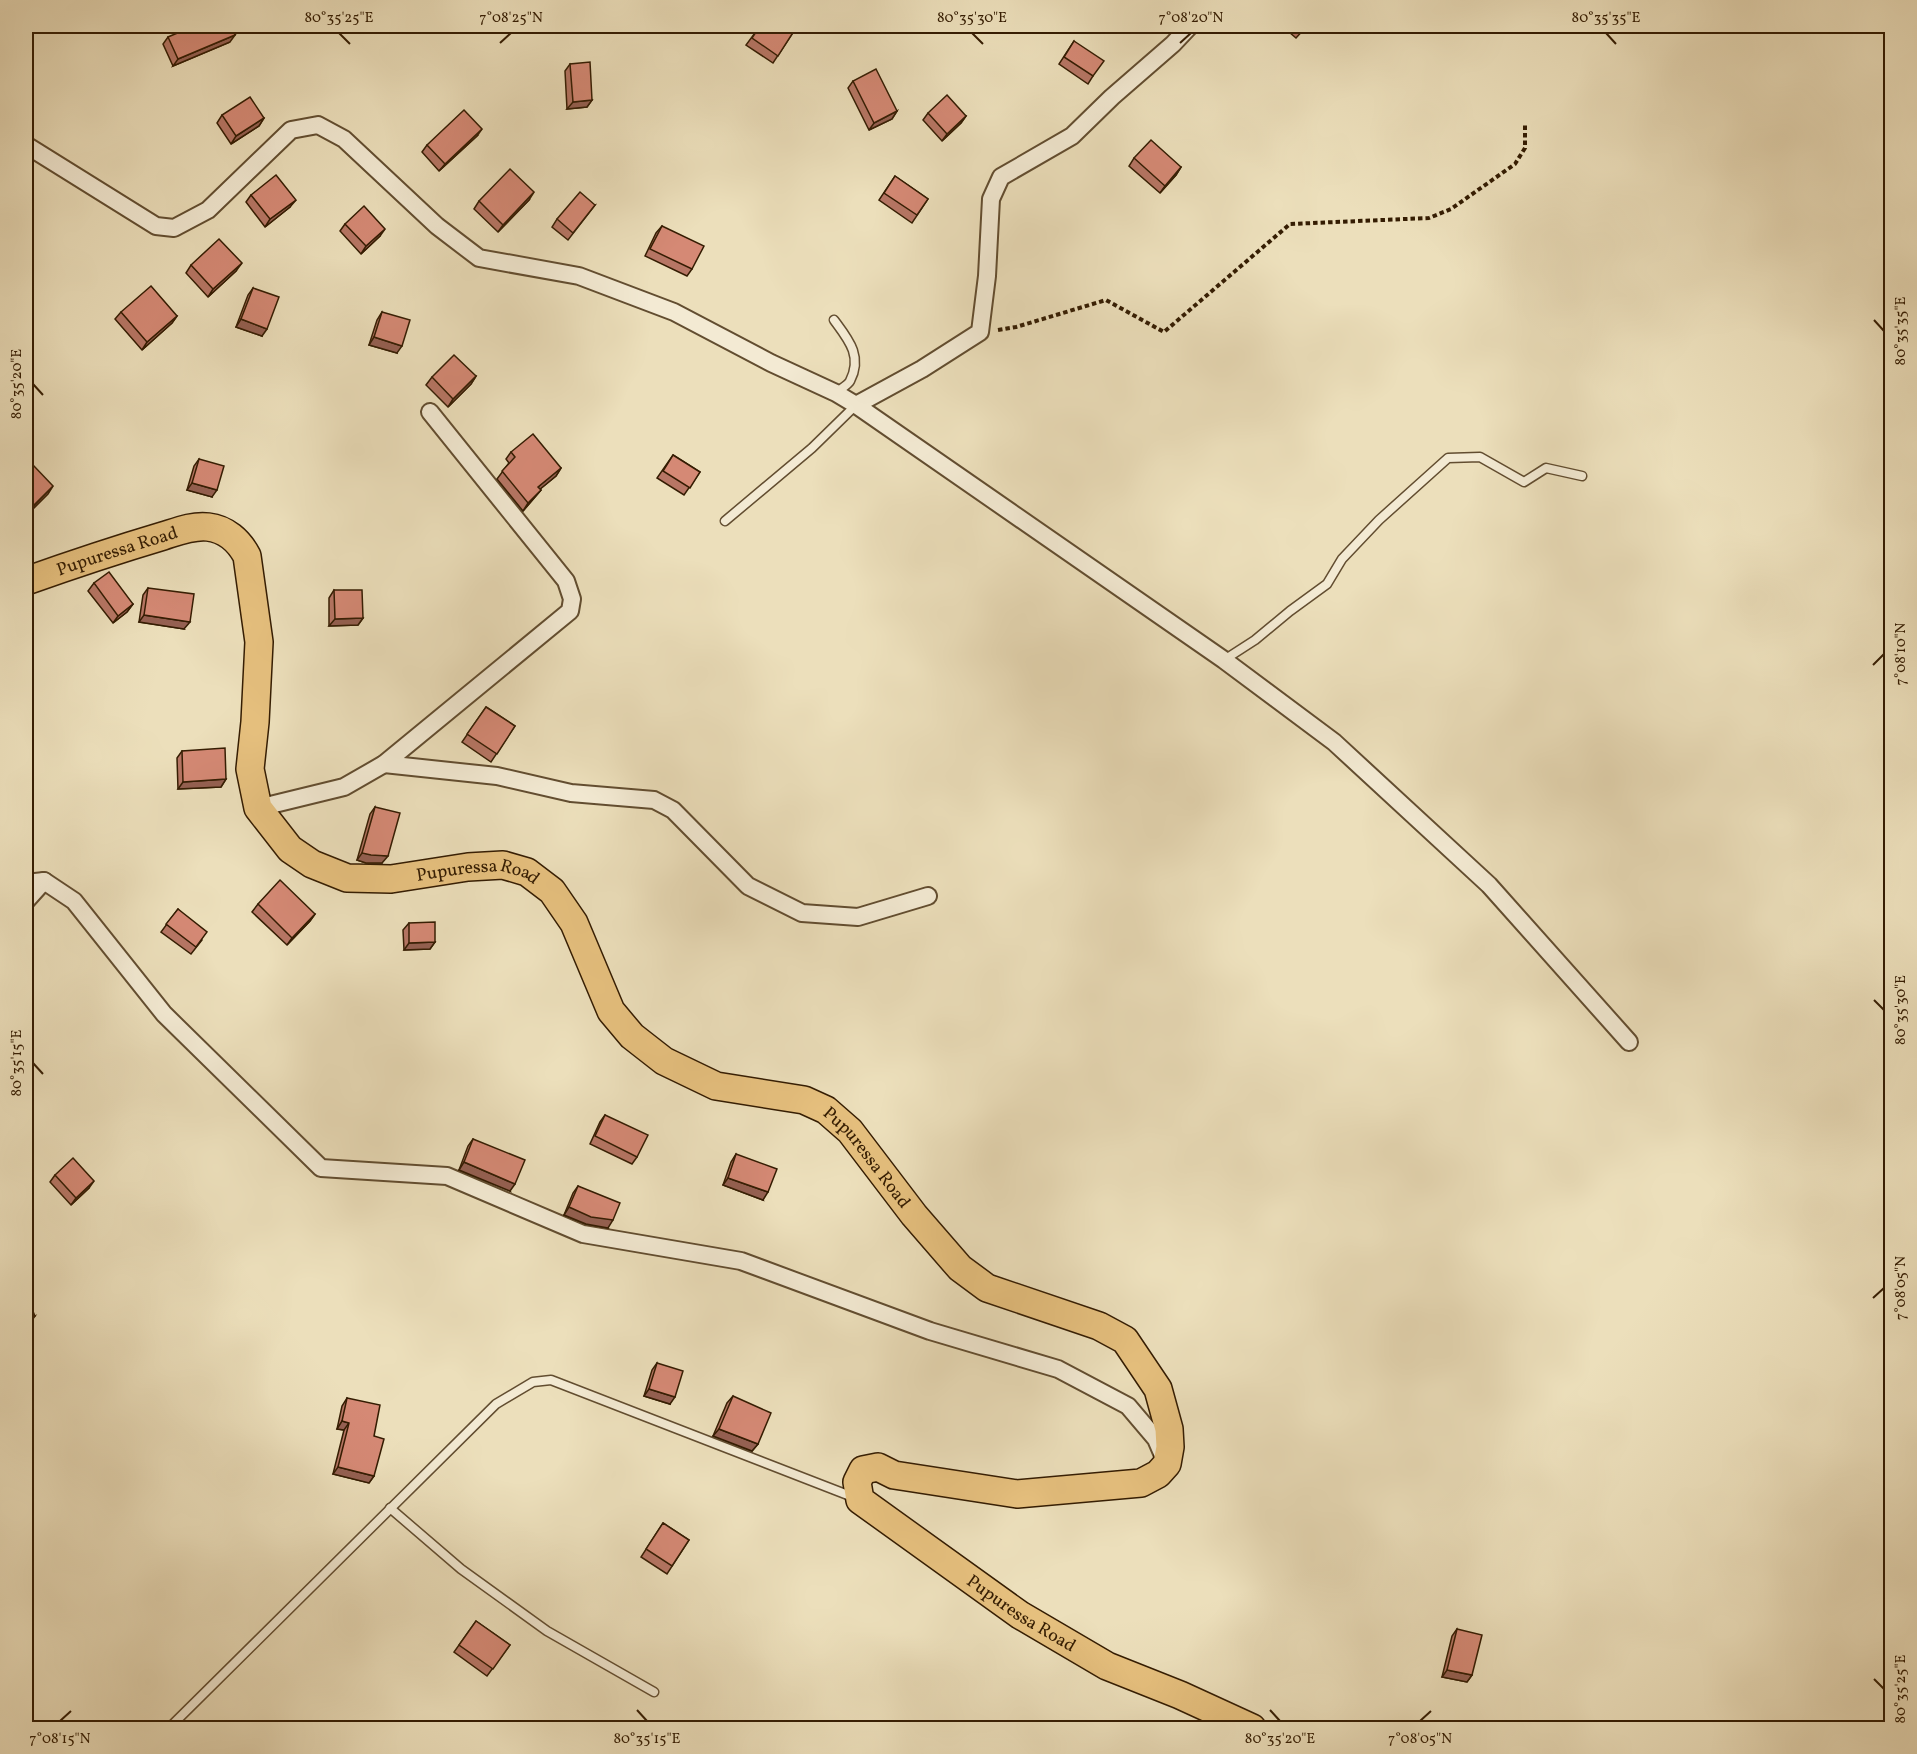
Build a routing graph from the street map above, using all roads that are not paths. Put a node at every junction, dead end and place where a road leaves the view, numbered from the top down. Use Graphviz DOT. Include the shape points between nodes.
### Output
graph roads {
  1 [pos="1190,26"];
  2 [pos="26,145"];
  3 [pos="834,320"];
  4 [pos="836,393"];
  5 [pos="856,405"];
  6 [pos="430,412"];
  7 [pos="1582,476"];
  8 [pos="725,521"];
  9 [pos="26,581"];
  10 [pos="1224,660"];
  11 [pos="384,764"];
  12 [pos="258,808"];
  13 [pos="44,880"];
  14 [pos="26,883"];
  15 [pos="927,896"];
  16 [pos="26,901"];
  17 [pos="1629,1042"];
  18 [pos="1167,1464"];
  19 [pos="860,1500"];
  20 [pos="390,1508"];
  21 [pos="654,1692"];
  22 [pos="169,1728"];
  23 [pos="1252,1728"];
  1 -- 5 [label="street" via="1072,136 1001,177 991,199 980,332"];
  2 -- 4 [label="street" via="156,226 174,228 208,210 291,130 318,126 344,139 437,226 479,258 579,276 611,288 674,312"];
  3 -- 4 [label="lane" via="853,347 855,361 850,382"];
  4 -- 5 [label="street"];
  5 -- 8 [label="lane" via="812,448"];
  5 -- 10 [label="street"];
  6 -- 11 [label="street" via="566,581 572,599 570,611"];
  7 -- 10 [label="lane" via="1546,468 1524,482 1480,457 1448,458 1379,520 1342,559 1326,584"];
  9 -- 12 [label="main road, Pupuressa Road" via="191,528 208,527 228,534 241,545 247,556 259,642 250,769"];
  10 -- 17 [label="street" via="1334,742 1489,885"];
  11 -- 12 [label="street" via="344,787"];
  11 -- 15 [label="street" via="497,776 571,793 654,800 673,810 748,886 802,913 858,917"];
  12 -- 18 [label="main road, Pupuressa Road" via="290,849 312,864 347,878 391,879 468,867 503,866 527,872 552,891 574,923 611,1011 632,1036 664,1060 716,1086 804,1100 826,1110 850,1131 960,1268 987,1288 1099,1326 1125,1340 1158,1389 1169,1430"];
  13 -- 14 [label="street"];
  13 -- 16 [label="street"];
  13 -- 18 [label="street" via="74,900 164,1014 321,1168 447,1176 583,1234 741,1261 930,1330 1058,1369 1128,1406 1156,1439"];
  18 -- 19 [label="main road" via="1141,1483 1017,1494 894,1475 878,1467 863,1470 857,1482"];
  19 -- 20 [label="lane" via="551,1380 533,1382 496,1404"];
  19 -- 23 [label="main road, Pupuressa Road" via="1020,1615 1107,1666"];
  20 -- 21 [label="lane" via="461,1569 547,1631"];
  20 -- 22 [label="lane"];
}
